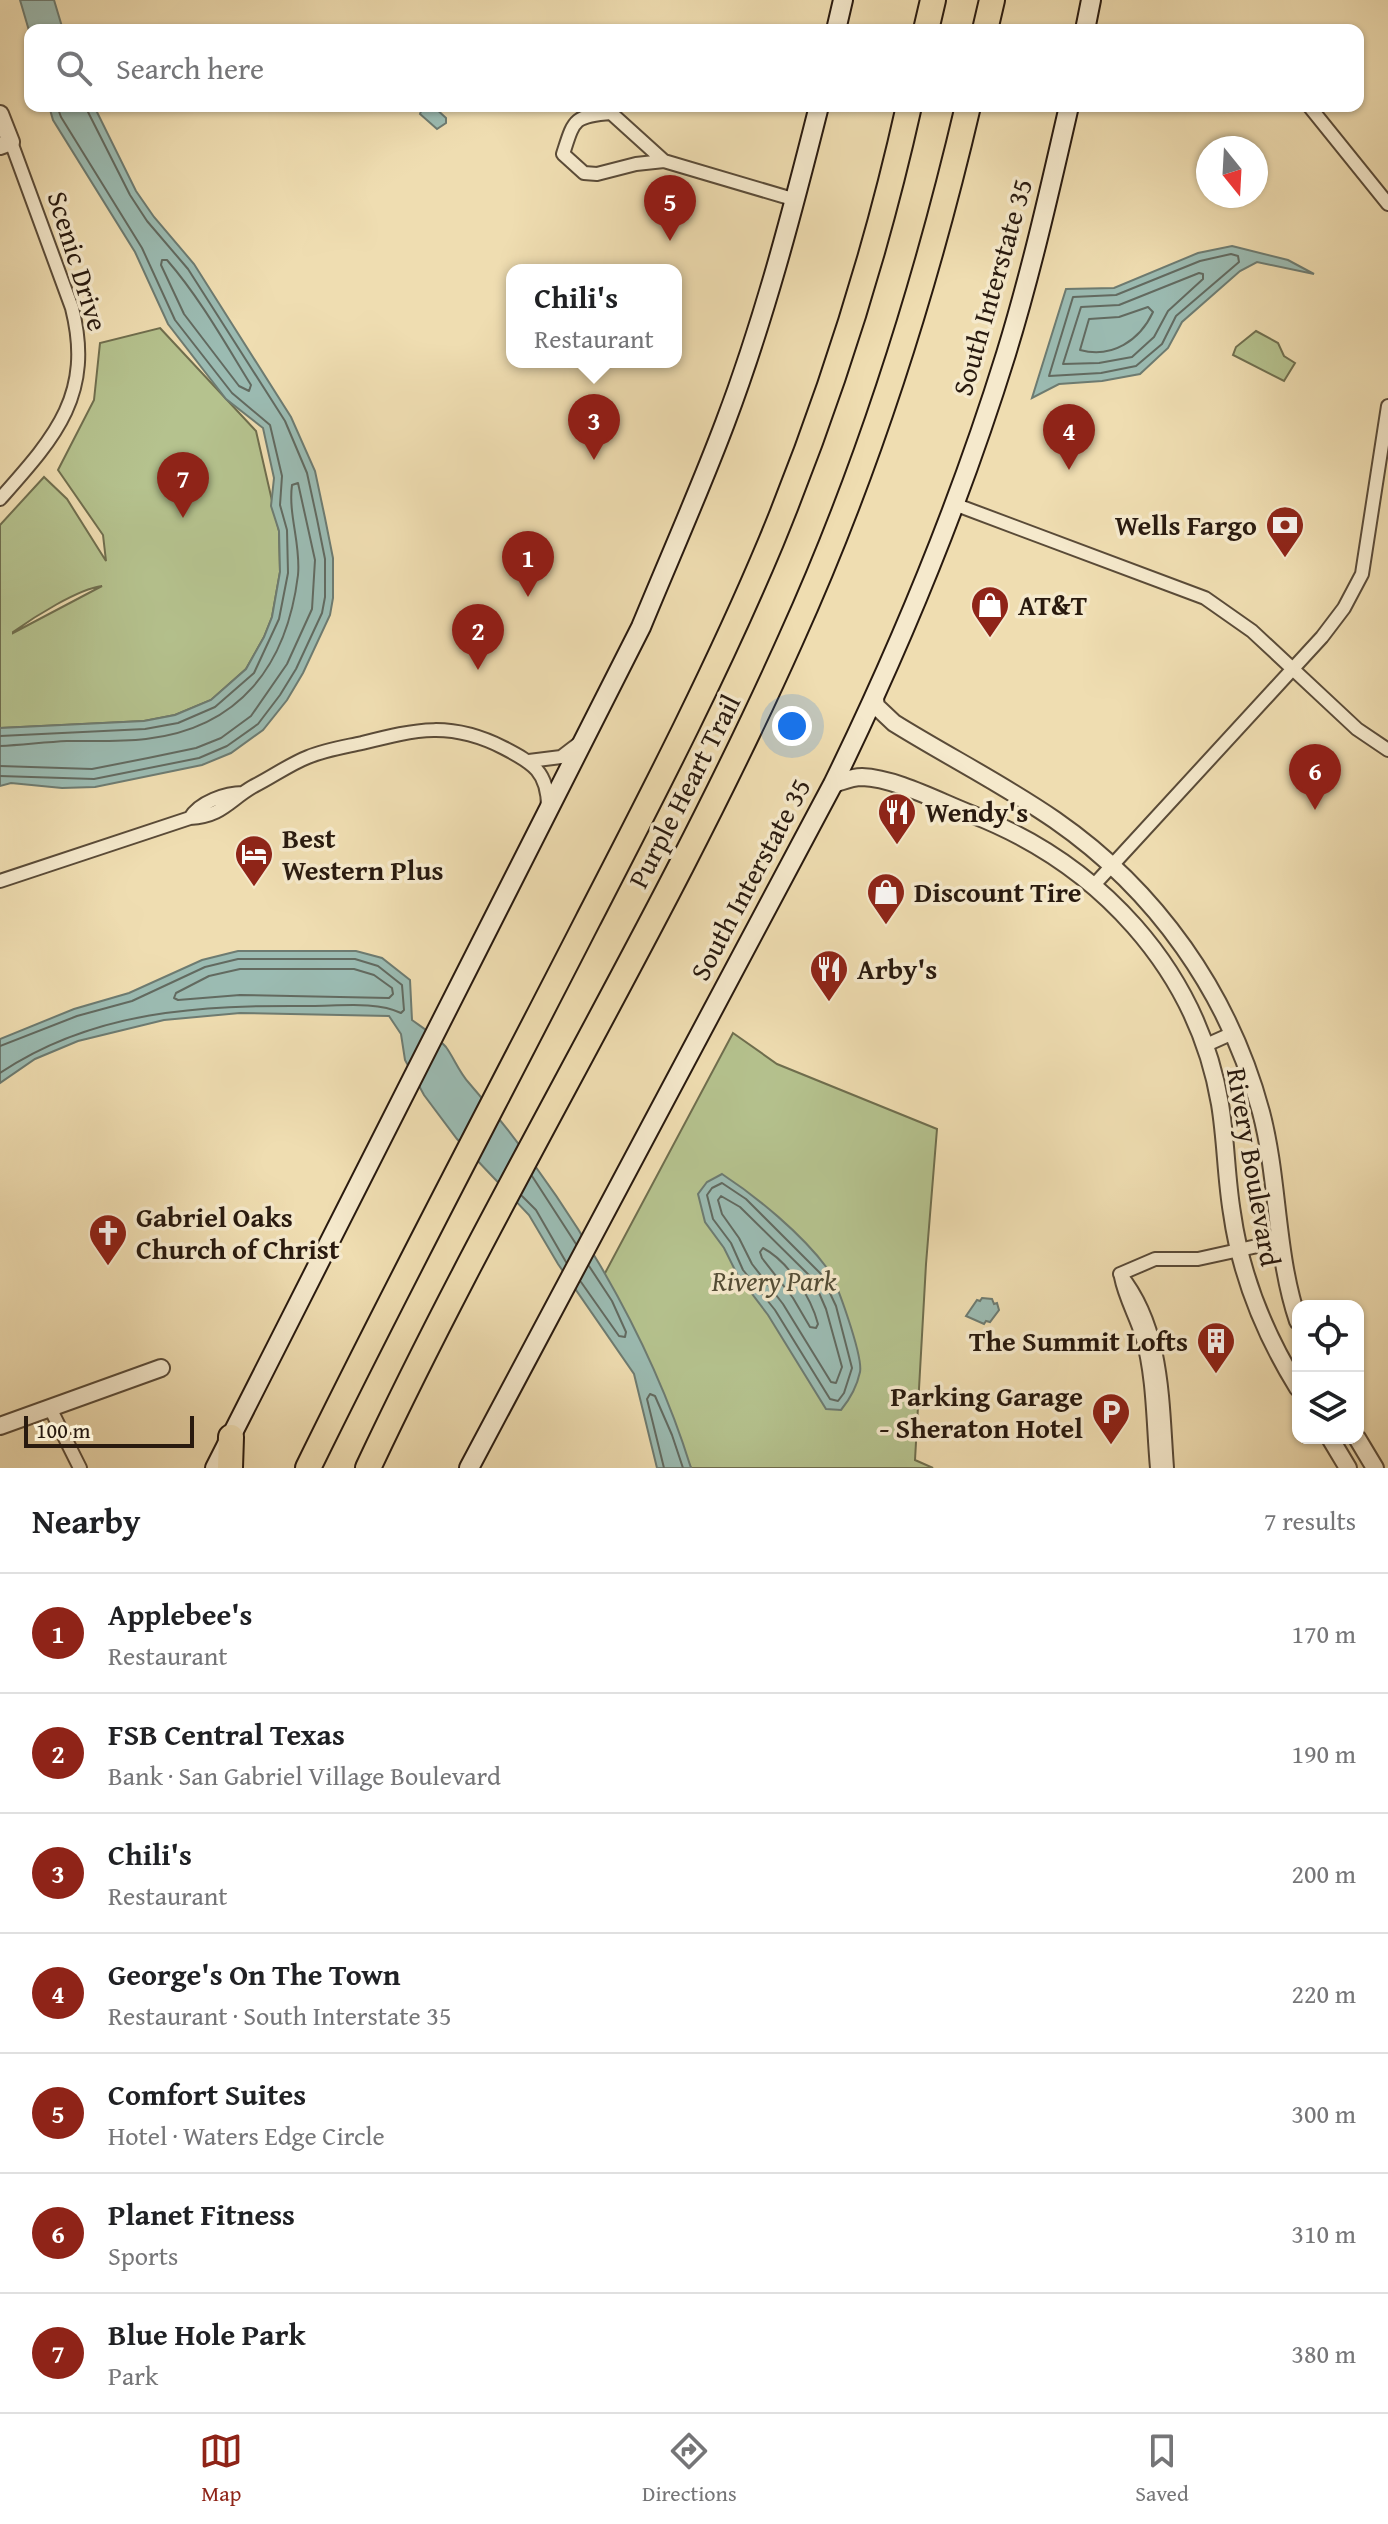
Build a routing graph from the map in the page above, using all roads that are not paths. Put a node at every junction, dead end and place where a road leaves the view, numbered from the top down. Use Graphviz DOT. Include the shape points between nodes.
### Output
graph roads {
  1 [pos="843,0"];
  2 [pos="933,0"];
  3 [pos="992,0"];
  4 [pos="1091,0"];
  5 [pos="837,24"];
  6 [pos="927,24"];
  7 [pos="986,24"];
  8 [pos="1089,24"];
  9 [pos="818,112"];
  10 [pos="907,112"];
  11 [pos="967,112"];
  12 [pos="1068,112"];
  13 [pos="1314,112"];
  14 [pos="3,132"];
  15 [pos="664,161"];
  16 [pos="796,200"];
  17 [pos="1388,204"];
  18 [pos="1388,406"];
  19 [pos="0,499"];
  20 [pos="954,504"];
  21 [pos="1292,668"];
  22 [pos="875,699"];
  23 [pos="586,736"];
  24 [pos="1388,750"];
  25 [pos="529,761"];
  26 [pos="833,784"];
  27 [pos="548,814"];
  28 [pos="1112,865"];
  29 [pos="0,881"];
  30 [pos="1094,885"];
  31 [pos="1233,1033"];
  32 [pos="1204,1046"];
  33 [pos="1280,1241"];
  34 [pos="1238,1250"];
  35 [pos="1120,1274"];
  36 [pos="1292,1300"];
  37 [pos="161,1368"];
  38 [pos="1292,1377"];
  39 [pos="50,1408"];
  40 [pos="0,1426"];
  41 [pos="231,1437"];
  42 [pos="1334,1444"];
  43 [pos="1361,1444"];
  44 [pos="80,1468"];
  45 [pos="215,1468"];
  46 [pos="230,1468"];
  47 [pos="308,1468"];
  48 [pos="368,1468"];
  49 [pos="469,1468"];
  50 [pos="1157,1468"];
  51 [pos="1167,1468"];
  52 [pos="1348,1468"];
  53 [pos="1375,1468"];
  1 -- 5 [label="main road"];
  2 -- 6 [label="highway"];
  3 -- 7 [label="highway"];
  4 -- 8 [label="main road"];
  9 -- 16 [label="main road"];
  10 -- 47 [label="highway, Purple Heart Trail" via="866,272 797,476 722,653"];
  11 -- 48 [label="highway, Purple Heart Trail" via="908,331 851,496 792,637 742,745 417,1364"];
  12 -- 20 [label="main road, South Interstate 35" via="1006,354"];
  13 -- 17 [label="street"];
  14 -- 19 [label="street, Scenic Drive" via="72,308 78,372 65,416"];
  15 -- 15 [label="street" via="611,113 574,123 563,154 584,173 597,174"];
  15 -- 16 [label="street"];
  16 -- 23 [label="main road" via="725,422 641,627"];
  18 -- 21 [label="street" via="1362,574 1344,608"];
  20 -- 21 [label="street" via="1205,598"];
  20 -- 22 [label="main road, South Interstate 35"];
  21 -- 24 [label="street" via="1357,729"];
  21 -- 28 [label="street"];
  22 -- 26 [label="main road, South Interstate 35"];
  22 -- 28 [label="street, Rivery Boulevard" via="894,723 1053,819"];
  23 -- 25 [label="street" via="561,757"];
  23 -- 27 [label="main road"];
  25 -- 27 [label="street" via="547,788"];
  25 -- 29 [label="street" via="460,731 408,731 306,757 214,814"];
  26 -- 30 [label="street, Rivery Boulevard" via="873,778 932,798 1024,837"];
  26 -- 49 [label="main road, South Interstate 35"];
  27 -- 41 [label="main road"];
  28 -- 30 [label="street"];
  28 -- 31 [label="street, Rivery Boulevard" via="1191,956"];
  30 -- 32 [label="street, Rivery Boulevard" via="1157,953"];
  31 -- 32 [label="street"];
  31 -- 33 [label="street, Rivery Boulevard" via="1261,1113"];
  32 -- 34 [label="street, Rivery Boulevard" via="1220,1105"];
  33 -- 34 [label="street"];
  33 -- 36 [label="street, Rivery Boulevard"];
  34 -- 35 [label="street" via="1198,1259 1155,1259"];
  34 -- 38 [label="street, Rivery Boulevard" via="1261,1320"];
  35 -- 50 [label="street" via="1147,1360"];
  35 -- 51 [label="street" via="1135,1292 1151,1334"];
  37 -- 39 [label="street"];
  39 -- 40 [label="street"];
  39 -- 44 [label="street"];
  41 -- 45 [label="main road"];
  41 -- 46 [label="highway"];
  42 -- 52 [label="street"];
  43 -- 53 [label="street"];
}
